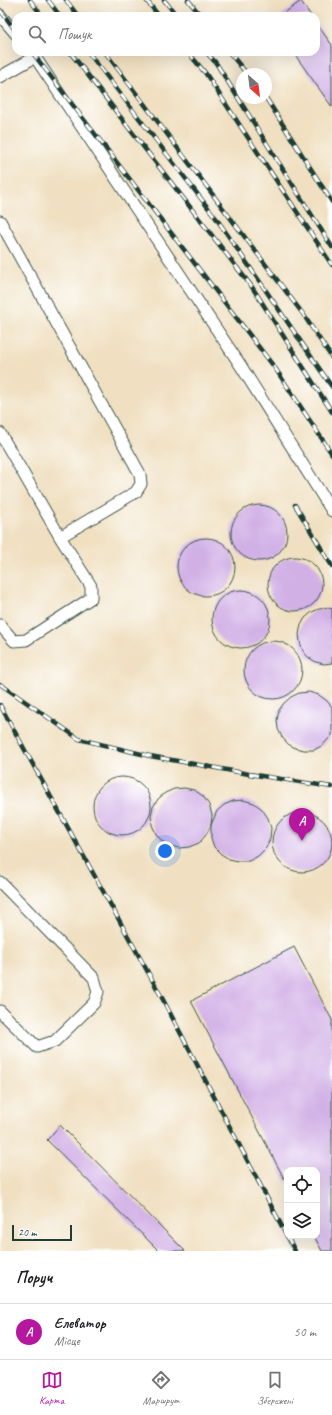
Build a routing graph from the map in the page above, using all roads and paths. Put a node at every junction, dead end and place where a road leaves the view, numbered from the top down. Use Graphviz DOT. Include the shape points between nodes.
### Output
graph roads {
  1 [pos="0,15"];
  2 [pos="12,29"];
  3 [pos="30,56"];
  4 [pos="34,56"];
  5 [pos="0,77"];
  6 [pos="0,221"];
  7 [pos="0,433"];
  8 [pos="332,511"];
  9 [pos="60,537"];
  10 [pos="0,624"];
  11 [pos="0,882"];
  12 [pos="0,1011"];
  1 -- 2 [label="lane"];
  3 -- 5 [label="lane"];
  4 -- 8 [label="lane" via="238,363"];
  6 -- 9 [label="lane" via="140,474 141,484 136,492"];
  7 -- 9 [label="lane"];
  9 -- 10 [label="lane" via="91,586 91,598 26,640 14,641"];
  11 -- 12 [label="lane" via="94,978 98,992 94,1003 54,1041 37,1047"];
}
